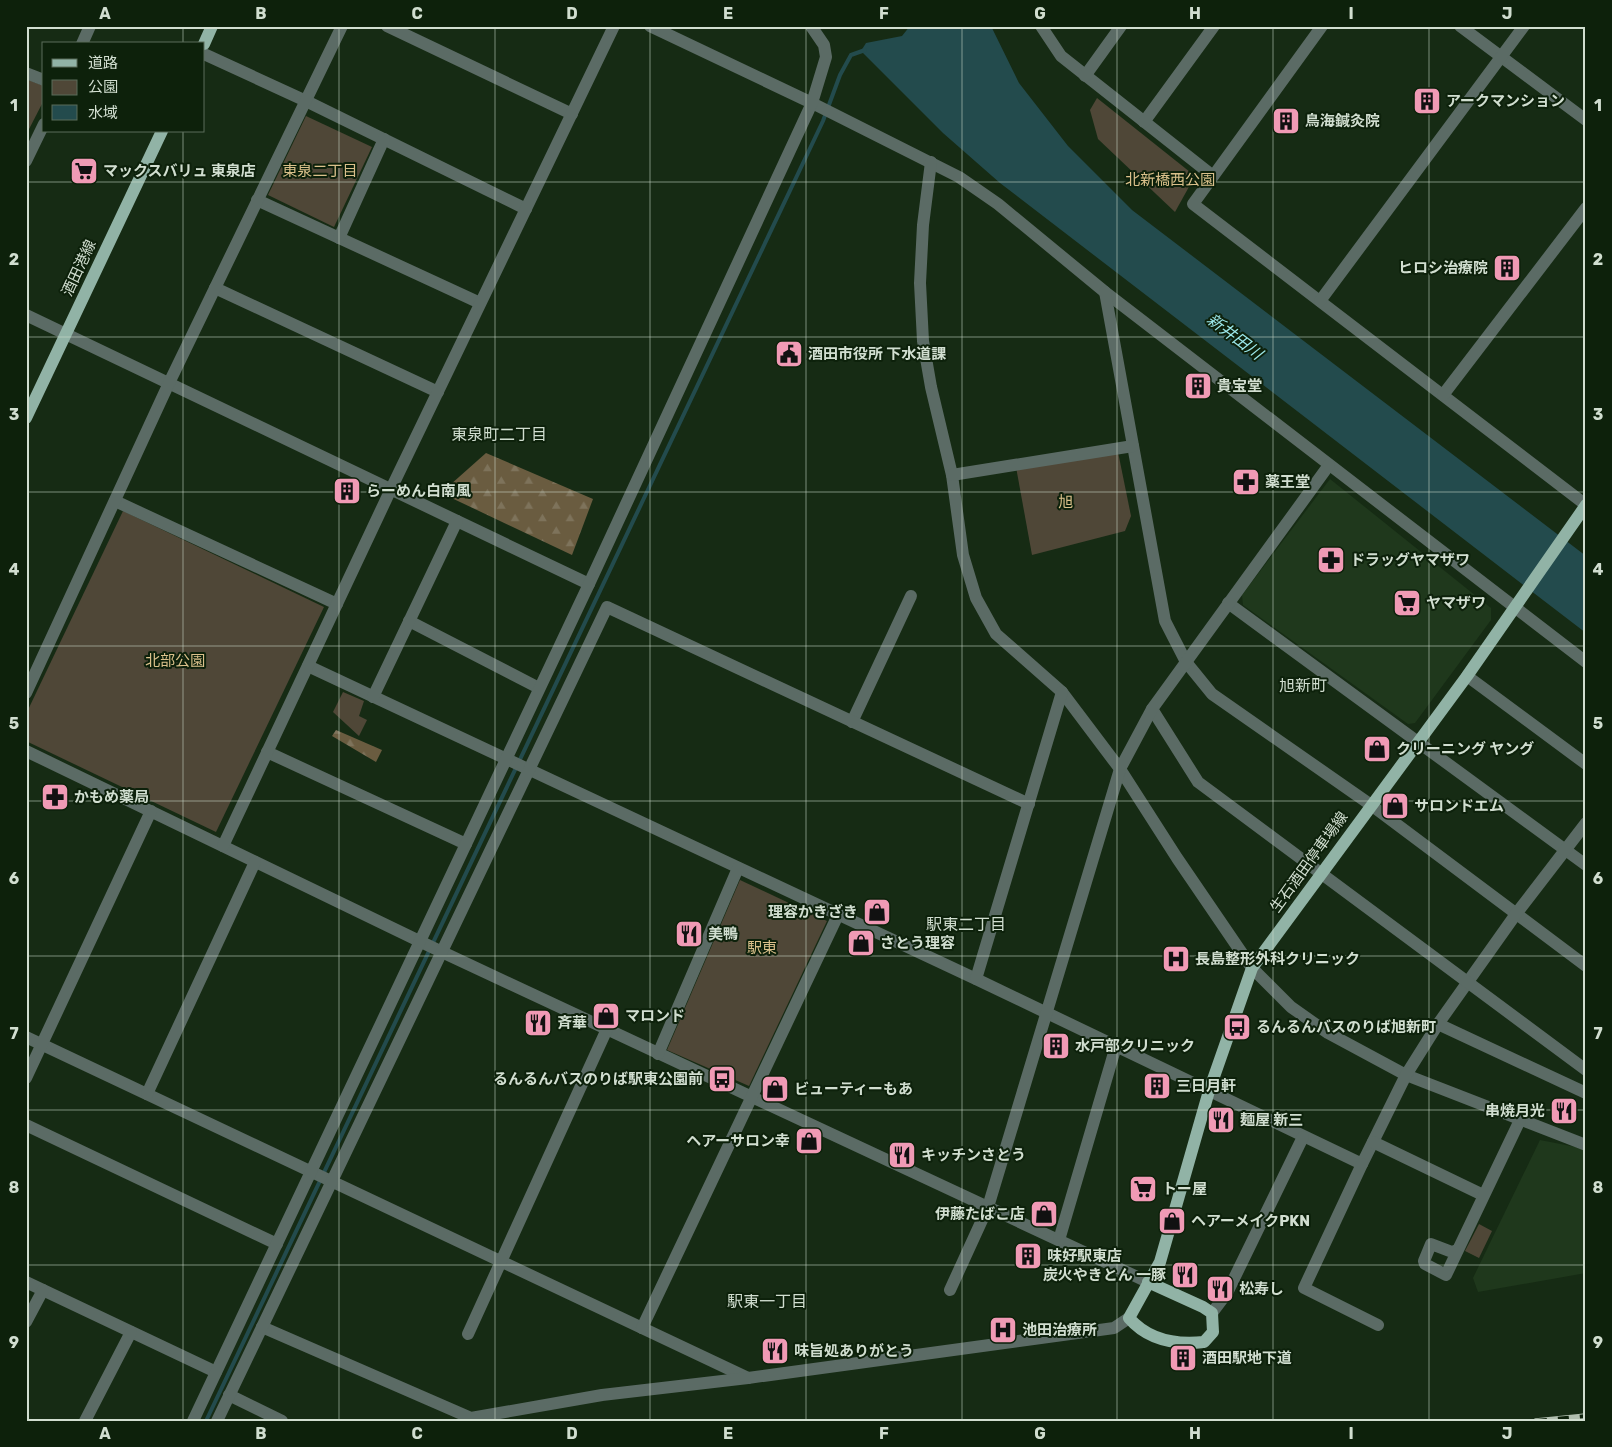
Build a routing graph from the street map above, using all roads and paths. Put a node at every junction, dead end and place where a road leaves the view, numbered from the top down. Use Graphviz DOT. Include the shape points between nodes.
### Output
graph roads {
  1 [pos="90,26"];
  2 [pos="212,26"];
  3 [pos="342,26"];
  4 [pos="387,26"];
  5 [pos="614,26"];
  6 [pos="650,26"];
  7 [pos="811,26"];
  8 [pos="1041,26"];
  9 [pos="1122,26"];
  10 [pos="1214,26"];
  11 [pos="1322,26"];
  12 [pos="1460,26"];
  13 [pos="1524,26"];
  14 [pos="83,42"];
  15 [pos="205,42"];
  16 [pos="205,54"];
  17 [pos="1501,57"];
  18 [pos="26,73"];
  19 [pos="1085,76"];
  20 [pos="42,79"];
  21 [pos="306,101"];
  22 [pos="812,102"];
  23 [pos="572,114"];
  24 [pos="1586,120"];
  25 [pos="1144,122"];
  26 [pos="42,128"];
  27 [pos="160,132"];
  28 [pos="384,139"];
  29 [pos="26,161"];
  30 [pos="931,162"];
  31 [pos="1213,176"];
  32 [pos="257,200"];
  33 [pos="1586,208"];
  34 [pos="526,209"];
  35 [pos="339,238"];
  36 [pos="215,288"];
  37 [pos="1105,292"];
  38 [pos="1320,301"];
  39 [pos="480,303"];
  40 [pos="26,315"];
  41 [pos="66,334"];
  42 [pos="169,383"];
  43 [pos="438,392"];
  44 [pos="1443,395"];
  45 [pos="26,418"];
  46 [pos="1133,446"];
  47 [pos="1329,465"];
  48 [pos="952,475"];
  49 [pos="391,489"];
  50 [pos="115,501"];
  51 [pos="1586,505"];
  52 [pos="456,521"];
  53 [pos="589,584"];
  54 [pos="911,596"];
  55 [pos="1228,603"];
  56 [pos="337,604"];
  57 [pos="1514,608"];
  58 [pos="409,621"];
  59 [pos="1186,662"];
  60 [pos="1586,662"];
  61 [pos="308,666"];
  62 [pos="1467,676"];
  63 [pos="539,688"];
  64 [pos="1062,692"];
  65 [pos="26,693"];
  66 [pos="373,697"];
  67 [pos="1152,708"];
  68 [pos="852,722"];
  69 [pos="1417,741"];
  70 [pos="26,751"];
  71 [pos="267,752"];
  72 [pos="506,759"];
  73 [pos="1586,764"];
  74 [pos="1120,769"];
  75 [pos="528,770"];
  76 [pos="1029,804"];
  77 [pos="1371,805"];
  78 [pos="151,811"];
  79 [pos="1586,823"];
  80 [pos="466,844"];
  81 [pos="223,846"];
  82 [pos="1565,850"];
  83 [pos="255,862"];
  84 [pos="1586,865"];
  85 [pos="738,868"];
  86 [pos="1321,874"];
  87 [pos="1516,914"];
  88 [pos="838,915"];
  89 [pos="419,942"];
  90 [pos="442,952"];
  91 [pos="1586,966"];
  92 [pos="1252,968"];
  93 [pos="976,979"];
  94 [pos="1468,982"];
  95 [pos="1046,1013"];
  96 [pos="1438,1024"];
  97 [pos="606,1029"];
  98 [pos="26,1037"];
  99 [pos="42,1044"];
  100 [pos="1116,1046"];
  101 [pos="658,1054"];
  102 [pos="1586,1070"];
  103 [pos="1406,1075"];
  104 [pos="26,1078"];
  105 [pos="1209,1091"];
  106 [pos="1586,1093"];
  107 [pos="147,1094"];
  108 [pos="752,1098"];
  109 [pos="1520,1120"];
  110 [pos="26,1125"];
  111 [pos="1303,1137"];
  112 [pos="1584,1141"];
  113 [pos="1373,1142"];
  114 [pos="1362,1164"];
  115 [pos="311,1171"];
  116 [pos="332,1181"];
  117 [pos="1483,1195"];
  118 [pos="988,1207"];
  119 [pos="1059,1240"];
  120 [pos="277,1244"];
  121 [pos="1458,1250"];
  122 [pos="501,1261"];
  123 [pos="26,1282"];
  124 [pos="1148,1282"];
  125 [pos="43,1290"];
  126 [pos="950,1290"];
  127 [pos="1212,1313"];
  128 [pos="1129,1318"];
  129 [pos="26,1322"];
  130 [pos="1378,1325"];
  131 [pos="262,1327"];
  132 [pos="642,1328"];
  133 [pos="131,1332"];
  134 [pos="468,1334"];
  135 [pos="216,1372"];
  136 [pos="748,1378"];
  137 [pos="229,1395"];
  138 [pos="275,1419"];
  139 [pos="471,1419"];
  140 [pos="86,1421"];
  141 [pos="193,1421"];
  142 [pos="217,1421"];
  1 -- 14 [label="street"];
  2 -- 15 [label="main road"];
  3 -- 21 [label="street"];
  4 -- 23 [label="street"];
  5 -- 23 [label="street"];
  6 -- 22 [label="street"];
  7 -- 22 [label="street" via="824,45 826,57"];
  8 -- 19 [label="street" via="1060,56"];
  9 -- 19 [label="street"];
  10 -- 25 [label="street"];
  11 -- 31 [label="street"];
  12 -- 17 [label="street"];
  13 -- 17 [label="street"];
  16 -- 21 [label="street"];
  17 -- 24 [label="street"];
  17 -- 38 [label="street"];
  18 -- 20 [label="street"];
  19 -- 25 [label="street"];
  21 -- 28 [label="street"];
  21 -- 32 [label="street"];
  22 -- 30 [label="street"];
  22 -- 53 [label="street"];
  23 -- 34 [label="street"];
  25 -- 31 [label="street"];
  26 -- 29 [label="street"];
  27 -- 41 [label="main road, 酒田港線"];
  28 -- 34 [label="street"];
  28 -- 35 [label="street"];
  30 -- 37 [label="street" via="998,204"];
  30 -- 48 [label="street" via="920,283 923,341 930,387"];
  31 -- 38 [label="street" via="1193,204"];
  32 -- 35 [label="street"];
  32 -- 36 [label="street"];
  33 -- 44 [label="street"];
  34 -- 39 [label="street"];
  35 -- 39 [label="street"];
  36 -- 42 [label="street"];
  36 -- 43 [label="street"];
  37 -- 46 [label="street"];
  37 -- 47 [label="street"];
  38 -- 44 [label="street"];
  39 -- 43 [label="street"];
  40 -- 41 [label="street"];
  41 -- 42 [label="street"];
  41 -- 45 [label="main road, 酒田港線"];
  42 -- 49 [label="street"];
  42 -- 50 [label="street"];
  43 -- 49 [label="street"];
  44 -- 51 [label="street"];
  46 -- 48 [label="street"];
  46 -- 59 [label="street" via="1166,621"];
  47 -- 55 [label="street"];
  47 -- 57 [label="street"];
  48 -- 64 [label="street" via="963,554 976,598 996,634"];
  49 -- 52 [label="street"];
  49 -- 56 [label="street"];
  50 -- 56 [label="street"];
  50 -- 65 [label="street"];
  51 -- 57 [label="main road, 生石酒田停車場線"];
  52 -- 53 [label="street"];
  52 -- 58 [label="street"];
  53 -- 63 [label="street"];
  54 -- 68 [label="street"];
  55 -- 59 [label="street"];
  55 -- 69 [label="street"];
  56 -- 61 [label="street"];
  57 -- 60 [label="street"];
  57 -- 62 [label="main road, 生石酒田停車場線"];
  58 -- 63 [label="street"];
  58 -- 66 [label="street"];
  59 -- 67 [label="street"];
  59 -- 77 [label="street" via="1212,694"];
  61 -- 66 [label="street"];
  61 -- 71 [label="street"];
  62 -- 69 [label="main road, 生石酒田停車場線"];
  62 -- 73 [label="street"];
  63 -- 72 [label="street"];
  64 -- 74 [label="street"];
  64 -- 76 [label="street"];
  66 -- 72 [label="street"];
  67 -- 74 [label="street"];
  67 -- 86 [label="street" via="1198,782"];
  68 -- 75 [label="street" via="607,607"];
  68 -- 76 [label="street"];
  69 -- 77 [label="main road, 生石酒田停車場線"];
  69 -- 82 [label="street"];
  70 -- 78 [label="street"];
  71 -- 80 [label="street"];
  71 -- 81 [label="street"];
  72 -- 75 [label="street"];
  72 -- 80 [label="street"];
  74 -- 92 [label="street"];
  74 -- 95 [label="street"];
  75 -- 85 [label="street"];
  75 -- 90 [label="street"];
  76 -- 93 [label="street"];
  77 -- 86 [label="main road, 生石酒田停車場線"];
  77 -- 87 [label="street"];
  78 -- 81 [label="street"];
  78 -- 99 [label="street"];
  79 -- 82 [label="street"];
  80 -- 89 [label="street"];
  81 -- 83 [label="street"];
  82 -- 84 [label="street"];
  82 -- 87 [label="street"];
  83 -- 89 [label="street"];
  83 -- 107 [label="street"];
  85 -- 88 [label="street"];
  85 -- 101 [label="street"];
  86 -- 92 [label="main road, 生石酒田停車場線"];
  86 -- 94 [label="street"];
  87 -- 91 [label="street"];
  87 -- 94 [label="street"];
  88 -- 93 [label="street"];
  88 -- 108 [label="street"];
  89 -- 90 [label="street"];
  89 -- 115 [label="street"];
  90 -- 97 [label="street"];
  90 -- 116 [label="street"];
  92 -- 103 [label="street" via="1290,1007 1322,1029"];
  92 -- 105 [label="main road, 生石酒田停車場線"];
  93 -- 95 [label="street"];
  94 -- 96 [label="street"];
  94 -- 102 [label="street"];
  95 -- 100 [label="street"];
  95 -- 118 [label="street"];
  96 -- 103 [label="street"];
  96 -- 106 [label="street"];
  97 -- 101 [label="street"];
  97 -- 122 [label="street"];
  98 -- 99 [label="street"];
  99 -- 104 [label="street"];
  99 -- 107 [label="street"];
  100 -- 105 [label="street"];
  100 -- 119 [label="street"];
  101 -- 108 [label="street"];
  103 -- 109 [label="street"];
  103 -- 113 [label="street"];
  105 -- 111 [label="street"];
  105 -- 124 [label="main road, 生石酒田停車場線" via="1160,1262"];
  107 -- 115 [label="street"];
  108 -- 118 [label="street"];
  108 -- 132 [label="street"];
  109 -- 112 [label="street"];
  109 -- 117 [label="street"];
  110 -- 120 [label="street"];
  111 -- 114 [label="street"];
  111 -- 127 [label="street" via="1227,1293"];
  113 -- 114 [label="street"];
  113 -- 117 [label="street"];
  114 -- 130 [label="street" via="1304,1288"];
  115 -- 116 [label="street"];
  115 -- 120 [label="street"];
  116 -- 122 [label="street"];
  116 -- 131 [label="street"];
  117 -- 121 [label="street"];
  118 -- 119 [label="street"];
  118 -- 126 [label="street"];
  119 -- 124 [label="street"];
  120 -- 135 [label="street"];
  122 -- 132 [label="street"];
  122 -- 134 [label="street"];
  123 -- 125 [label="street"];
  124 -- 127 [label="main road"];
  124 -- 128 [label="main road, 生石酒田停車場線"];
  125 -- 129 [label="street"];
  125 -- 133 [label="street"];
  127 -- 128 [label="main road" via="1212,1332 1204,1342 1184,1344 1165,1341 1137,1327"];
  128 -- 136 [label="street" via="1114,1328"];
  131 -- 137 [label="street"];
  131 -- 139 [label="street"];
  132 -- 136 [label="street"];
  133 -- 135 [label="street"];
  133 -- 140 [label="street"];
  135 -- 141 [label="street"];
  136 -- 139 [label="street" via="602,1395"];
  137 -- 138 [label="street"];
  137 -- 142 [label="street"];
}
